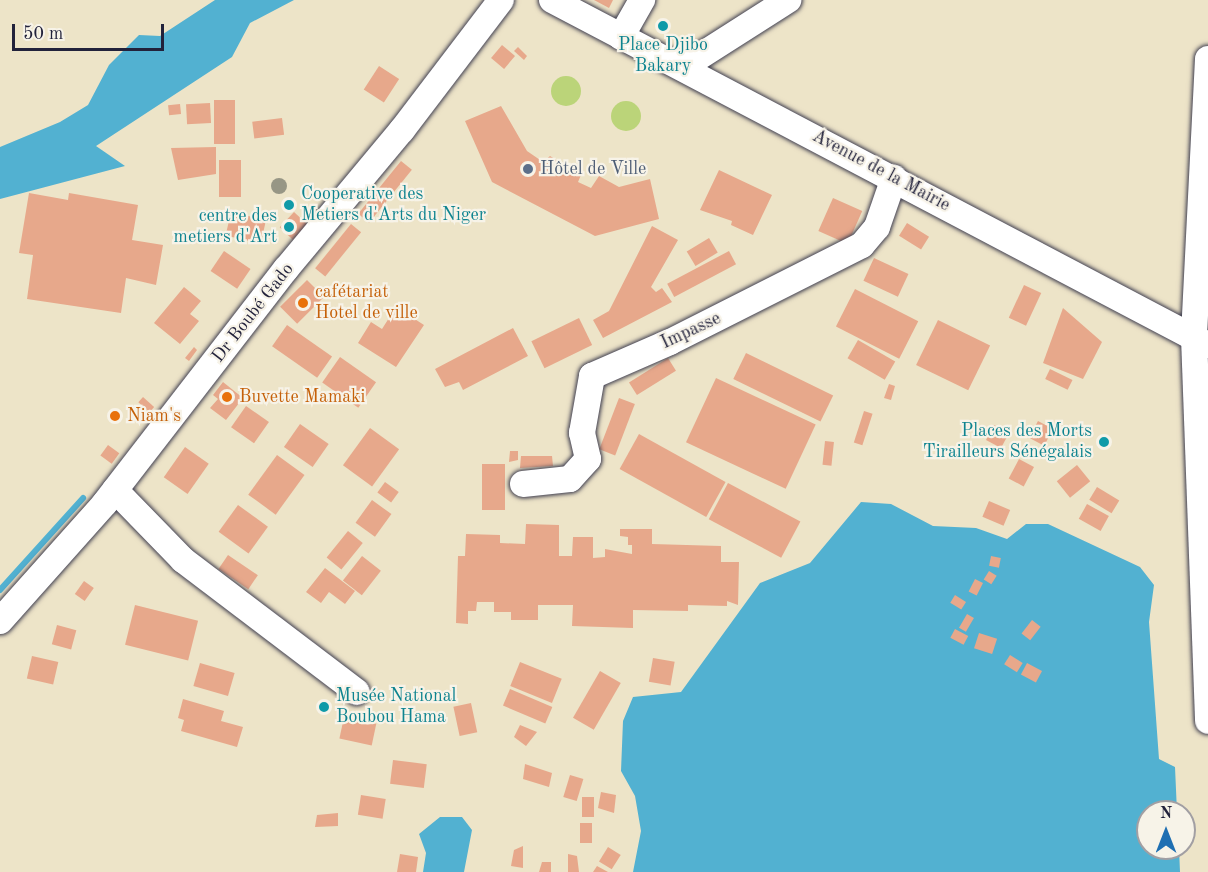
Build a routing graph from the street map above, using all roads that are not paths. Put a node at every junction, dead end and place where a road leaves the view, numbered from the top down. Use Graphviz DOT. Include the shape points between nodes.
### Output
graph roads {
  1 [pos="501,0"];
  2 [pos="552,0"];
  3 [pos="642,0"];
  4 [pos="781,1"];
  5 [pos="621,37"];
  6 [pos="1208,59"];
  7 [pos="683,67"];
  8 [pos="1205,154"];
  9 [pos="894,178"];
  10 [pos="1201,341"];
  11 [pos="522,484"];
  12 [pos="115,490"];
  13 [pos="0,621"];
  14 [pos="357,692"];
  15 [pos="1208,721"];
  1 -- 12 [label="street, Dr Boubé Gado"];
  2 -- 5 [label="street, Avenue de la Mairie"];
  3 -- 5 [label="street"];
  4 -- 7 [label="street"];
  5 -- 7 [label="street, Avenue de la Mairie"];
  6 -- 8 [label="street"];
  7 -- 9 [label="street, Avenue de la Mairie"];
  8 -- 10 [label="street"];
  9 -- 10 [label="street, Avenue de la Mairie"];
  9 -- 11 [label="street, Impasse" via="877,227 862,245 670,342 592,376 582,433 588,459 570,479"];
  10 -- 15 [label="street"];
  12 -- 13 [label="street, Dr Boubé Gado"];
  12 -- 14 [label="street" via="183,560"];
}
